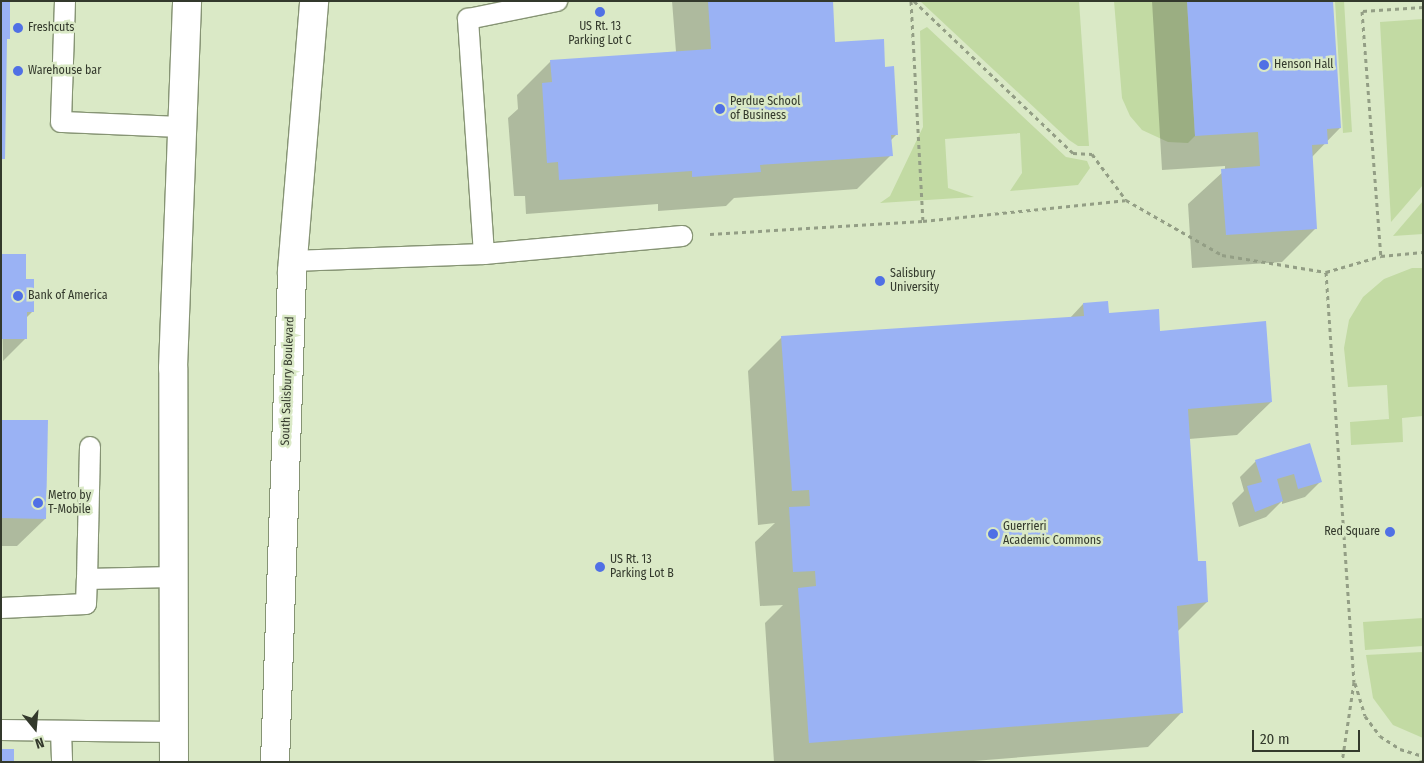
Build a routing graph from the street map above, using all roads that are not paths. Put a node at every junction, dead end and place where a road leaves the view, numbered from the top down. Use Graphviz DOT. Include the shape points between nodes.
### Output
graph roads {
  1 [pos="65,1"];
  2 [pos="187,1"];
  3 [pos="314,1"];
  4 [pos="557,1"];
  5 [pos="467,10"];
  6 [pos="182,127"];
  7 [pos="682,236"];
  8 [pos="484,254"];
  9 [pos="292,261"];
  10 [pos="90,447"];
  11 [pos="172,577"];
  12 [pos="87,579"];
  13 [pos="1,608"];
  14 [pos="1,730"];
  15 [pos="61,731"];
  16 [pos="174,732"];
  17 [pos="62,762"];
  18 [pos="174,762"];
  19 [pos="274,762"];
  1 -- 6 [label="lane" via="61,122"];
  2 -- 6 [label="main road"];
  3 -- 9 [label="main road, South Salisbury Boulevard"];
  4 -- 5 [label="lane"];
  5 -- 8 [label="lane"];
  6 -- 11 [label="main road" via="173,368"];
  7 -- 8 [label="lane"];
  8 -- 9 [label="lane"];
  9 -- 19 [label="main road, South Salisbury Boulevard"];
  10 -- 12 [label="lane"];
  11 -- 12 [label="lane"];
  11 -- 16 [label="main road"];
  12 -- 13 [label="lane" via="86,604"];
  14 -- 15 [label="lane"];
  15 -- 16 [label="lane"];
  15 -- 17 [label="lane"];
  16 -- 18 [label="main road"];
}
